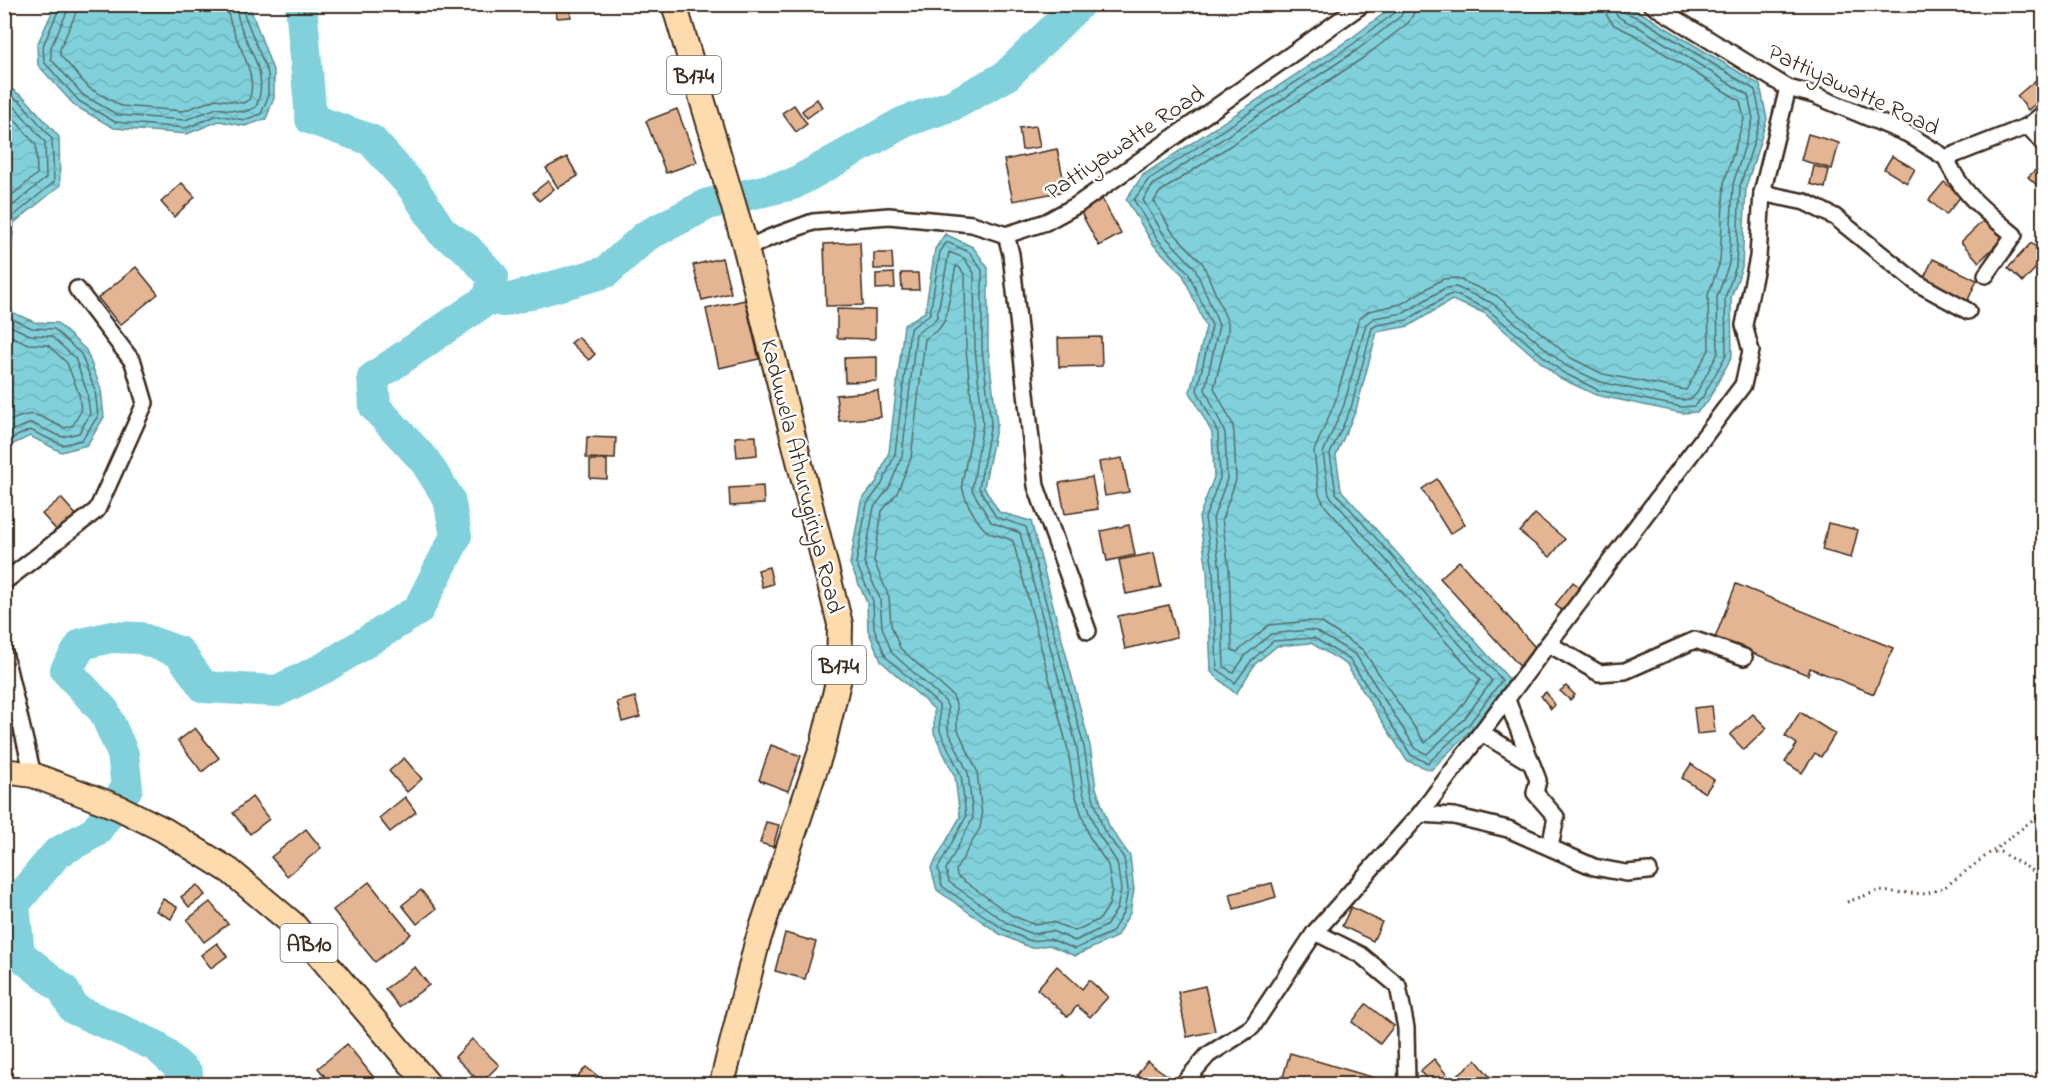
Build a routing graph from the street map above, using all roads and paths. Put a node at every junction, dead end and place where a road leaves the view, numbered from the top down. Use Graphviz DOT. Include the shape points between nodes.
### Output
graph roads {
  1 [pos="674,4"];
  2 [pos="1363,4"];
  3 [pos="1651,4"];
  4 [pos="1788,88"];
  5 [pos="2043,113"];
  6 [pos="2028,126"];
  7 [pos="2043,144"];
  8 [pos="1946,159"];
  9 [pos="1762,193"];
  10 [pos="1006,235"];
  11 [pos="745,245"];
  12 [pos="1986,275"];
  13 [pos="77,289"];
  14 [pos="1968,311"];
  15 [pos="4,582"];
  16 [pos="1088,631"];
  17 [pos="1549,644"];
  18 [pos="4,652"];
  19 [pos="1744,657"];
  20 [pos="1506,700"];
  21 [pos="1482,733"];
  22 [pos="1531,763"];
  23 [pos="4,771"];
  24 [pos="33,775"];
  25 [pos="2043,811"];
  26 [pos="1420,814"];
  27 [pos="1550,847"];
  28 [pos="1991,852"];
  29 [pos="1649,870"];
  30 [pos="2043,877"];
  31 [pos="1847,902"];
  32 [pos="1315,932"];
  33 [pos="428,1084"];
  34 [pos="722,1084"];
  35 [pos="1183,1084"];
  36 [pos="1407,1084"];
  1 -- 11 [label="main road, Kaduwela Athurugiriya Road / B174"];
  2 -- 10 [label="street, Pattiyawatte Road" via="1077,205 1046,222"];
  3 -- 4 [label="street, Pattiyawatte Road"];
  4 -- 8 [label="street, Pattiyawatte Road" via="1908,134"];
  4 -- 9 [label="street"];
  5 -- 6 [label="street, Pattiyawatte Road"];
  6 -- 7 [label="street"];
  6 -- 8 [label="street, Pattiyawatte Road"];
  8 -- 12 [label="street" via="1953,177 1976,205 2014,235"];
  9 -- 14 [label="street" via="1805,202 1835,218 1917,283"];
  9 -- 17 [label="street" via="1758,257 1744,325 1751,351 1743,385"];
  10 -- 11 [label="street" via="972,224 889,216 813,222"];
  10 -- 16 [label="street" via="1036,486"];
  11 -- 34 [label="main road, Kaduwela Athurugiriya Road / B174" via="840,624 839,678 823,745 757,943"];
  13 -- 15 [label="street" via="133,362 145,404 97,510"];
  17 -- 19 [label="street" via="1599,673 1625,671 1695,639"];
  17 -- 20 [label="street"];
  18 -- 24 [label="street"];
  20 -- 21 [label="street"];
  20 -- 22 [label="street"];
  21 -- 22 [label="street"];
  21 -- 26 [label="street"];
  22 -- 27 [label="street" via="1538,780 1535,793 1556,817"];
  23 -- 24 [label="main road, AB10"];
  24 -- 33 [label="main road, AB10" via="120,808 230,871 293,924"];
  25 -- 28 [label="path"];
  26 -- 27 [label="street" via="1454,816 1508,829"];
  26 -- 32 [label="street"];
  27 -- 29 [label="street" via="1594,867 1626,873"];
  28 -- 30 [label="path" via="2001,852"];
  28 -- 31 [label="path" via="1945,887 1926,894 1878,891"];
  32 -- 35 [label="street" via="1252,1027 1208,1055"];
  32 -- 36 [label="street" via="1362,955 1398,986 1406,1028"];
}
